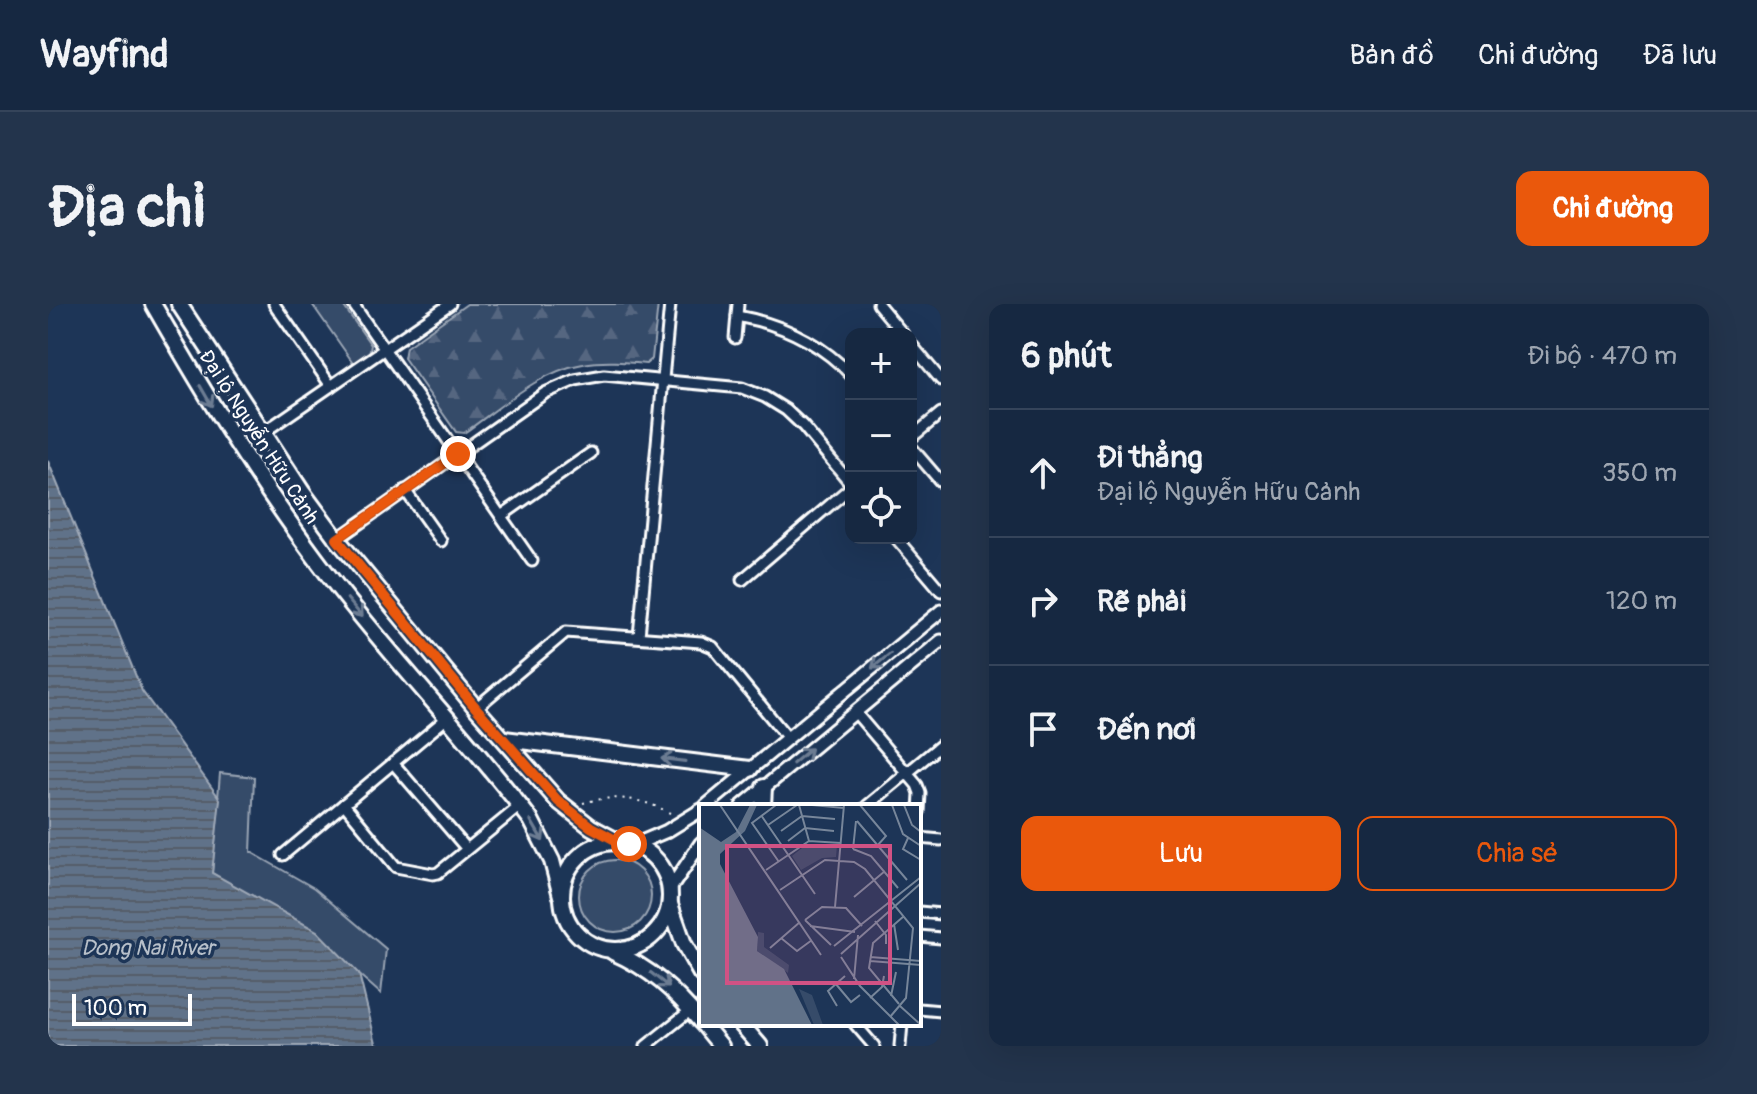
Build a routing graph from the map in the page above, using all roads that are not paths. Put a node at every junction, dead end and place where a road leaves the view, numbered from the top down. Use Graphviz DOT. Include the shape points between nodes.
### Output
graph roads {
  1 [pos="153,304"];
  2 [pos="179,304"];
  3 [pos="274,304"];
  4 [pos="353,304"];
  5 [pos="450,304"];
  6 [pos="670,304"];
  7 [pos="738,304"];
  8 [pos="870,304"];
  9 [pos="878,304"];
  10 [pos="737,316"];
  11 [pos="892,321"];
  12 [pos="898,328"];
  13 [pos="735,338"];
  14 [pos="385,349"];
  15 [pos="917,351"];
  16 [pos="845,369"];
  17 [pos="663,380"];
  18 [pos="941,380"];
  19 [pos="331,386"];
  20 [pos="941,413"];
  21 [pos="264,432"];
  22 [pos="917,433"];
  23 [pos="591,453"];
  24 [pos="458,454"];
  25 [pos="917,454"];
  26 [pos="845,479"];
  27 [pos="941,482"];
  28 [pos="405,490"];
  29 [pos="845,491"];
  30 [pos="501,516"];
  31 [pos="337,539"];
  32 [pos="441,541"];
  33 [pos="901,544"];
  34 [pos="532,561"];
  35 [pos="742,580"];
  36 [pos="941,591"];
  37 [pos="941,611"];
  38 [pos="639,636"];
  39 [pos="941,641"];
  40 [pos="476,708"];
  41 [pos="855,712"];
  42 [pos="447,718"];
  43 [pos="787,737"];
  44 [pos="504,739"];
  45 [pos="941,745"];
  46 [pos="393,763"];
  47 [pos="750,769"];
  48 [pos="907,773"];
  49 [pos="764,787"];
  50 [pos="344,804"];
  51 [pos="708,804"];
  52 [pos="744,804"];
  53 [pos="763,804"];
  54 [pos="869,804"];
  55 [pos="919,804"];
  56 [pos="520,806"];
  57 [pos="699,811"];
  58 [pos="921,838"];
  59 [pos="941,840"];
  60 [pos="627,844"];
  61 [pos="699,846"];
  62 [pos="467,849"];
  63 [pos="283,855"];
  64 [pos="561,896"];
  65 [pos="670,896"];
  66 [pos="921,912"];
  67 [pos="941,914"];
  68 [pos="921,936"];
  69 [pos="941,938"];
  70 [pos="609,950"];
  71 [pos="699,970"];
  72 [pos="921,1009"];
  73 [pos="691,1010"];
  74 [pos="941,1011"];
  75 [pos="699,1019"];
  76 [pos="704,1026"];
  77 [pos="744,1026"];
  78 [pos="857,1026"];
  79 [pos="902,1026"];
  80 [pos="646,1046"];
  81 [pos="721,1046"];
  82 [pos="760,1046"];
  83 [pos="874,1046"];
  84 [pos="900,1046"];
  1 -- 42 [label="main road, Đại lộ Nguyễn Hữu Cảnh, one-way" via="217,414 296,532"];
  2 -- 21 [label="main road, Đại lộ Nguyễn Hữu Cảnh"];
  3 -- 19 [label="street"];
  4 -- 14 [label="street"];
  5 -- 14 [label="street"];
  6 -- 17 [label="street"];
  7 -- 10 [label="street"];
  8 -- 11 [label="street"];
  9 -- 11 [label="street"];
  10 -- 13 [label="street"];
  10 -- 16 [label="street" via="796,333"];
  11 -- 12 [label="street"];
  14 -- 19 [label="street"];
  14 -- 24 [label="street"];
  15 -- 18 [label="street"];
  17 -- 24 [label="street" via="604,375 567,382"];
  17 -- 26 [label="street" via="729,386 765,397 795,418"];
  17 -- 38 [label="street"];
  19 -- 21 [label="street"];
  20 -- 22 [label="street"];
  21 -- 31 [label="main road, Đại lộ Nguyễn Hữu Cảnh"];
  23 -- 30 [label="street"];
  24 -- 28 [label="street"];
  24 -- 30 [label="street"];
  25 -- 27 [label="street"];
  28 -- 31 [label="street"];
  28 -- 32 [label="street"];
  29 -- 35 [label="street"];
  30 -- 34 [label="street"];
  31 -- 40 [label="main road, Đại lộ Nguyễn Hữu Cảnh"];
  33 -- 36 [label="street"];
  37 -- 43 [label="street, one-way"];
  38 -- 40 [label="street" via="566,632"];
  38 -- 43 [label="street" via="711,645"];
  39 -- 41 [label="street"];
  40 -- 44 [label="main road, Đại lộ Nguyễn Hữu Cảnh"];
  41 -- 48 [label="street"];
  49 -- 41 [label="street, one-way"];
  42 -- 46 [label="street"];
  42 -- 56 [label="main road, Đại lộ Nguyễn Hữu Cảnh"];
  43 -- 47 [label="street"];
  47 -- 44 [label="main road, one-way"];
  44 -- 60 [label="main road, Đại lộ Nguyễn Hữu Cảnh" via="568,810"];
  45 -- 48 [label="street"];
  46 -- 50 [label="street"];
  46 -- 62 [label="street"];
  47 -- 51 [label="street"];
  48 -- 54 [label="street"];
  48 -- 55 [label="street" via="919,789"];
  49 -- 52 [label="street"];
  49 -- 53 [label="main road"];
  50 -- 62 [label="street" via="398,869 436,874"];
  50 -- 63 [label="street"];
  56 -- 62 [label="street"];
  56 -- 64 [label="main road, Đại lộ Nguyễn Hữu Cảnh, one-way" via="547,848"];
  57 -- 60 [label="street" via="667,831"];
  58 -- 59 [label="street"];
  60 -- 64 [label="main road" via="595,846 578,857"];
  60 -- 65 [label="main road" via="658,862"];
  61 -- 65 [label="street"];
  64 -- 70 [label="main road" via="575,932"];
  65 -- 70 [label="main road" via="663,922 651,938"];
  65 -- 71 [label="main road" via="684,944"];
  66 -- 67 [label="street"];
  68 -- 69 [label="street"];
  70 -- 73 [label="main road, one-way" via="657,977"];
  72 -- 74 [label="street"];
  73 -- 75 [label="main road"];
  73 -- 80 [label="street"];
  76 -- 81 [label="main road"];
  77 -- 82 [label="main road"];
  78 -- 83 [label="street"];
  79 -- 84 [label="street"];
}
